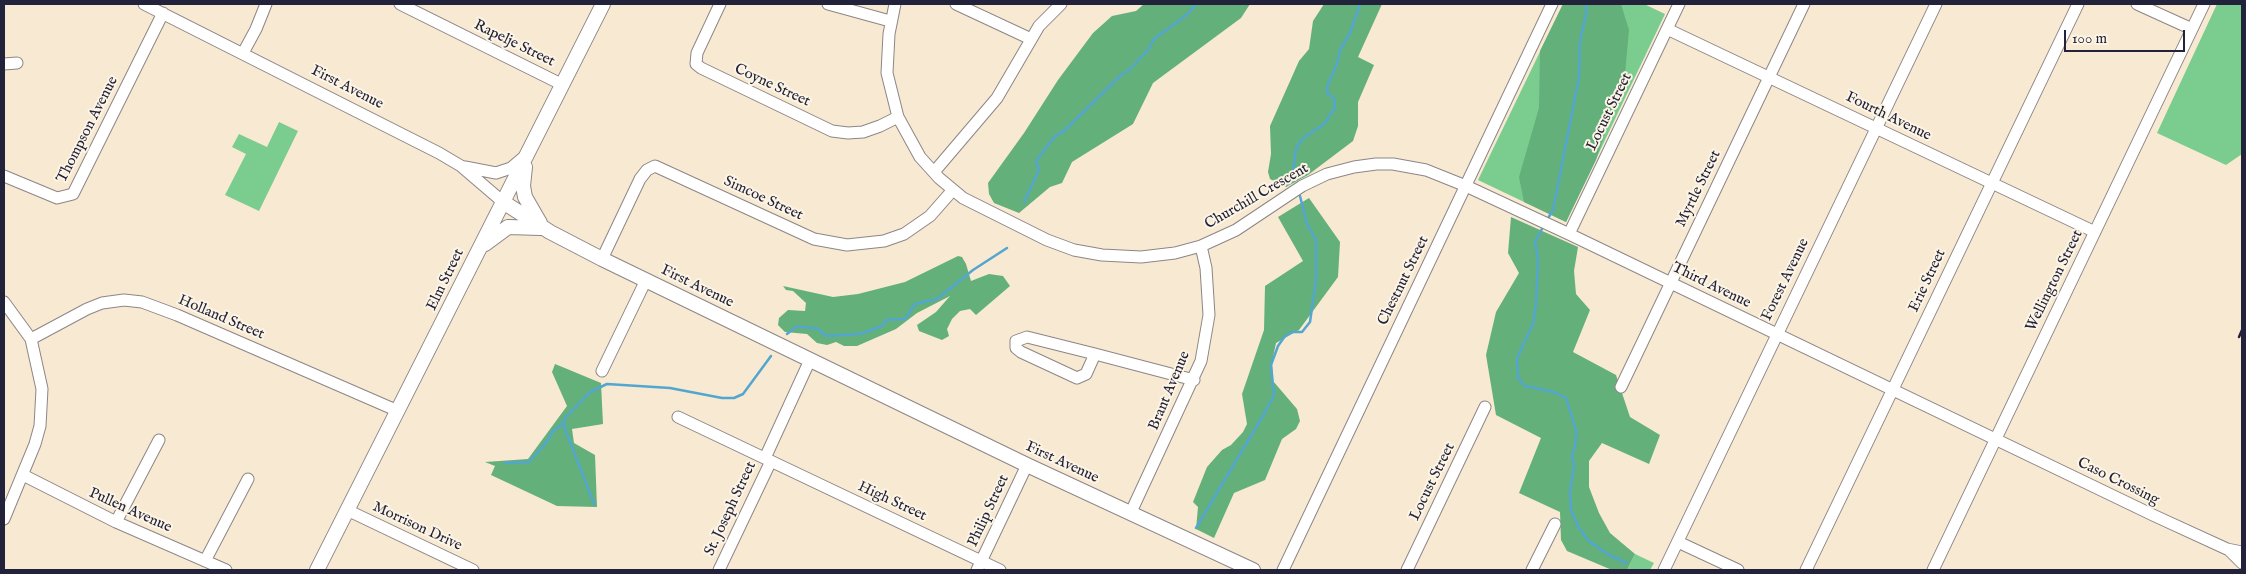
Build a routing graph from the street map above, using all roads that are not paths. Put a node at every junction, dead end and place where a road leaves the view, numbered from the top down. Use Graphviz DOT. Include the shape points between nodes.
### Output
graph roads {
  1 [pos="144,4"];
  2 [pos="266,4"];
  3 [pos="400,4"];
  4 [pos="602,4"];
  5 [pos="720,4"];
  6 [pos="828,4"];
  7 [pos="895,4"];
  8 [pos="956,4"];
  9 [pos="1060,4"];
  10 [pos="1552,4"];
  11 [pos="1679,4"];
  12 [pos="1804,4"];
  13 [pos="1936,4"];
  14 [pos="2078,4"];
  15 [pos="2137,4"];
  16 [pos="2204,4"];
  17 [pos="164,13"];
  18 [pos="890,21"];
  19 [pos="1667,29"];
  20 [pos="2192,29"];
  21 [pos="1030,39"];
  22 [pos="243,53"];
  23 [pos="17,63"];
  24 [pos="4,64"];
  25 [pos="1769,76"];
  26 [pos="562,84"];
  27 [pos="898,117"];
  28 [pos="1876,128"];
  29 [pos="526,155"];
  30 [pos="461,166"];
  31 [pos="934,172"];
  32 [pos="4,176"];
  33 [pos="1991,183"];
  34 [pos="1466,186"];
  35 [pos="952,191"];
  36 [pos="504,202"];
  37 [pos="544,228"];
  38 [pos="2095,232"];
  39 [pos="1569,234"];
  40 [pos="1201,246"];
  41 [pos="480,248"];
  42 [pos="602,259"];
  43 [pos="646,280"];
  44 [pos="1670,283"];
  45 [pos="4,302"];
  46 [pos="1777,334"];
  47 [pos="31,339"];
  48 [pos="1095,354"];
  49 [pos="810,360"];
  50 [pos="602,370"];
  51 [pos="1194,380"];
  52 [pos="1621,387"];
  53 [pos="1893,390"];
  54 [pos="1485,407"];
  55 [pos="398,411"];
  56 [pos="678,417"];
  57 [pos="1996,439"];
  58 [pos="159,440"];
  59 [pos="768,460"];
  60 [pos="1027,465"];
  61 [pos="23,475"];
  62 [pos="248,479"];
  63 [pos="347,510"];
  64 [pos="1131,512"];
  65 [pos="4,519"];
  66 [pos="116,522"];
  67 [pos="1555,524"];
  68 [pos="1678,542"];
  69 [pos="2227,549"];
  70 [pos="2242,552"];
  71 [pos="206,561"];
  72 [pos="2242,563"];
  73 [pos="979,566"];
  74 [pos="226,570"];
  75 [pos="317,570"];
  76 [pos="474,570"];
  77 [pos="719,570"];
  78 [pos="1000,570"];
  79 [pos="1253,570"];
  80 [pos="1283,570"];
  81 [pos="1407,570"];
  82 [pos="1532,570"];
  83 [pos="1664,570"];
  84 [pos="1738,570"];
  85 [pos="1806,570"];
  86 [pos="1933,570"];
  1 -- 17 [label="street, First Avenue"];
  2 -- 22 [label="street"];
  3 -- 26 [label="street, Rapelje Street"];
  4 -- 26 [label="main road, Elm Street"];
  5 -- 27 [label="street, Coyne Street" via="696,53 696,64 701,68 832,131 863,132"];
  6 -- 18 [label="street"];
  7 -- 18 [label="street, Churchill Crescent"];
  8 -- 21 [label="street"];
  9 -- 21 [label="street"];
  10 -- 34 [label="street, Chestnut Street"];
  11 -- 19 [label="street, Locust Street"];
  12 -- 25 [label="street, Myrtle Street"];
  13 -- 28 [label="street, Forest Avenue"];
  14 -- 33 [label="street, Erie Street"];
  15 -- 20 [label="street"];
  16 -- 20 [label="street, Wellington Street"];
  17 -- 22 [label="street, First Avenue"];
  17 -- 32 [label="street, Thompson Avenue" via="73,194 57,198"];
  18 -- 27 [label="street, Churchill Crescent" via="887,73"];
  19 -- 25 [label="street, Fourth Avenue"];
  19 -- 39 [label="street, Locust Street"];
  20 -- 38 [label="street, Wellington Street"];
  21 -- 31 [label="street" via="996,98"];
  22 -- 30 [label="street, First Avenue"];
  23 -- 24 [label="street"];
  25 -- 28 [label="street, Fourth Avenue"];
  25 -- 44 [label="street, Myrtle Street"];
  26 -- 29 [label="main road, Elm Street"];
  27 -- 31 [label="street, Churchill Crescent" via="920,157"];
  28 -- 33 [label="street, Fourth Avenue"];
  28 -- 46 [label="street, Forest Avenue"];
  29 -- 30 [label="street" via="514,166 496,173"];
  29 -- 36 [label="main road, Elm Street"];
  29 -- 37 [label="main road" via="524,194"];
  30 -- 36 [label="street, First Avenue"];
  31 -- 35 [label="street, Churchill Crescent"];
  33 -- 38 [label="street, Fourth Avenue"];
  33 -- 53 [label="street, Erie Street"];
  34 -- 39 [label="street, Third Avenue"];
  34 -- 40 [label="street, Churchill Crescent" via="1438,173 1410,166 1354,167 1314,180 1236,230"];
  34 -- 80 [label="street, Chestnut Street"];
  35 -- 40 [label="street, Churchill Crescent" via="975,206 1047,240 1084,252 1141,257"];
  35 -- 42 [label="street, Simcoe Street" via="930,216 904,234 880,242 847,245 814,239 655,166 640,179"];
  36 -- 37 [label="main road, First Avenue"];
  36 -- 41 [label="main road, Elm Street"];
  37 -- 41 [label="main road" via="508,227"];
  37 -- 42 [label="main road, First Avenue"];
  38 -- 57 [label="street, Wellington Street"];
  39 -- 44 [label="street, Third Avenue"];
  40 -- 51 [label="street, Brant Avenue" via="1210,315"];
  41 -- 55 [label="main road, Elm Street"];
  42 -- 43 [label="main road, First Avenue"];
  43 -- 49 [label="main road, First Avenue"];
  43 -- 50 [label="street"];
  44 -- 46 [label="street, Third Avenue"];
  44 -- 52 [label="street, Myrtle Street"];
  45 -- 47 [label="street"];
  46 -- 53 [label="street, Third Avenue"];
  46 -- 68 [label="street, Forest Avenue"];
  47 -- 55 [label="street, Holland Street" via="102,303 142,302"];
  47 -- 61 [label="street" via="42,388 42,409 35,444"];
  48 -- 48 [label="street" via="1027,336 1016,342 1016,348 1021,352 1077,378 1086,374"];
  48 -- 51 [label="street"];
  49 -- 59 [label="street, St. Joseph Street"];
  49 -- 60 [label="main road, First Avenue"];
  51 -- 64 [label="street, Brant Avenue"];
  53 -- 57 [label="street, Third Avenue"];
  53 -- 85 [label="street, Erie Street"];
  54 -- 81 [label="street, Locust Street"];
  55 -- 63 [label="main road, Elm Street"];
  56 -- 59 [label="street, High Street"];
  57 -- 69 [label="street, Caso Crossing"];
  57 -- 86 [label="street, Wellington Street"];
  58 -- 66 [label="street"];
  59 -- 73 [label="street, High Street"];
  59 -- 77 [label="street, St. Joseph Street"];
  60 -- 64 [label="main road, First Avenue"];
  60 -- 73 [label="street, Philip Street"];
  61 -- 65 [label="street"];
  61 -- 66 [label="street, Pullen Avenue"];
  62 -- 71 [label="street"];
  63 -- 75 [label="main road, Elm Street"];
  63 -- 76 [label="street, Morrison Drive"];
  64 -- 79 [label="main road, First Avenue"];
  66 -- 71 [label="street, Pullen Avenue"];
  67 -- 82 [label="street"];
  68 -- 83 [label="street, Forest Avenue"];
  68 -- 84 [label="street"];
  69 -- 70 [label="street, Caso Crossing"];
  69 -- 72 [label="street, Caso Crossing"];
  71 -- 74 [label="street, Pullen Avenue"];
  73 -- 78 [label="street, High Street"];
}
